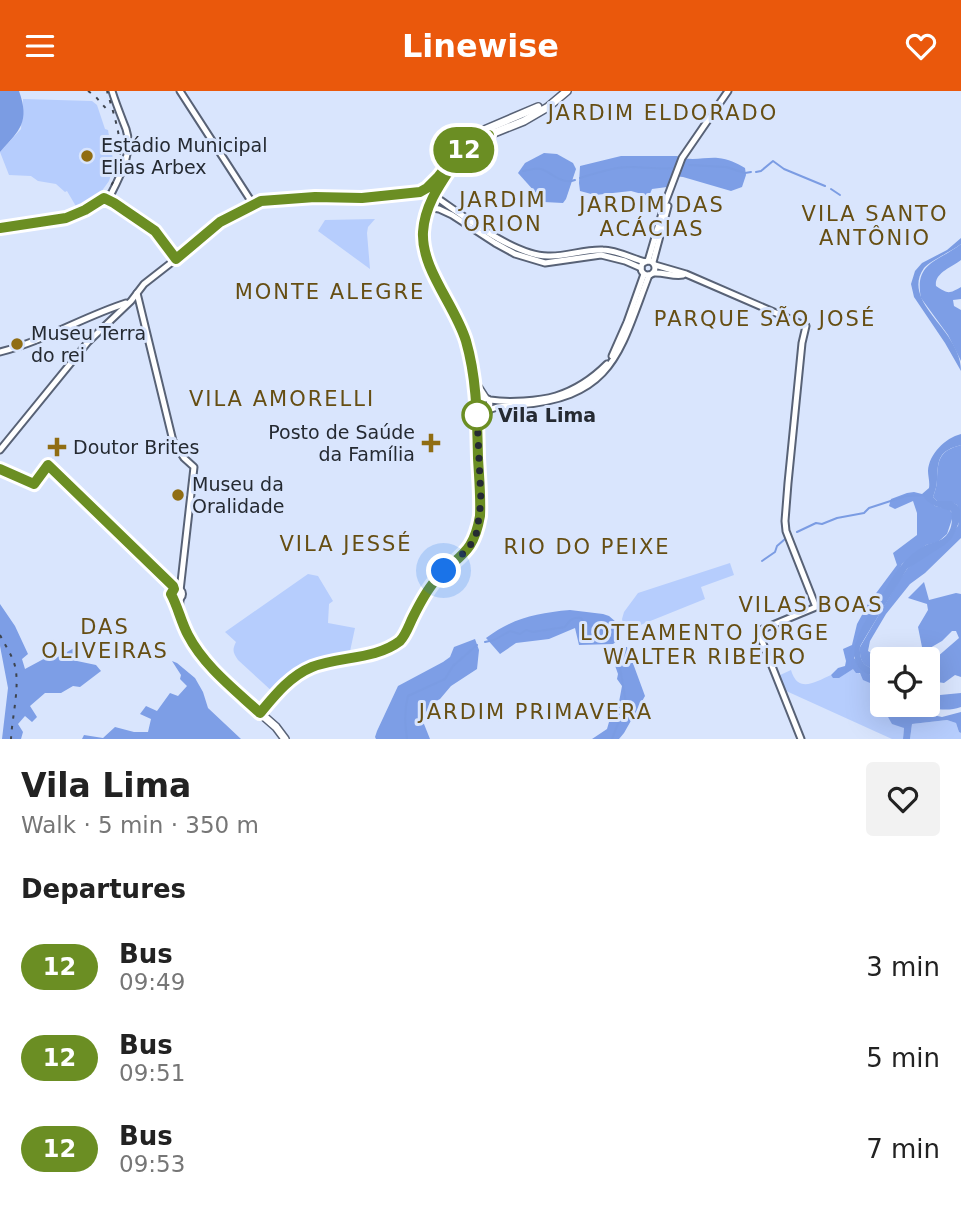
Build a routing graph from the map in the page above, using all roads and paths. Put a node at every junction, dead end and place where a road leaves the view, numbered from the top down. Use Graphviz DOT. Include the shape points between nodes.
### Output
graph roads {
  1 [pos="112,91"];
  2 [pos="180,91"];
  3 [pos="561,91"];
  4 [pos="568,91"];
  5 [pos="729,91"];
  6 [pos="489,135"];
  7 [pos="458,144"];
  8 [pos="456,153"];
  9 [pos="446,172"];
  10 [pos="433,195"];
  11 [pos="108,200"];
  12 [pos="444,202"];
  13 [pos="253,204"];
  14 [pos="427,209"];
  15 [pos="439,209"];
  16 [pos="0,228"];
  17 [pos="176,259"];
  18 [pos="649,268"];
  19 [pos="137,293"];
  20 [pos="129,302"];
  21 [pos="0,352"];
  22 [pos="474,381"];
  23 [pos="487,399"];
  24 [pos="476,407"];
  25 [pos="489,410"];
  26 [pos="478,432"];
  27 [pos="0,450"];
  28 [pos="0,469"];
  29 [pos="177,589"];
  30 [pos="260,713"];
  31 [pos="285,739"];
  32 [pos="801,739"];
  1 -- 11 [label="street" via="128,145"];
  2 -- 13 [label="street"];
  3 -- 7 [label="main road" via="535,109"];
  4 -- 6 [label="main road" via="524,121"];
  5 -- 18 [label="street" via="682,158"];
  6 -- 8 [label="main road" via="469,141"];
  6 -- 9 [label="main road" via="462,151"];
  7 -- 8 [label="main road"];
  7 -- 9 [label="main road" via="446,162"];
  8 -- 9 [label="main road"];
  9 -- 10 [label="main road"];
  9 -- 13 [label="main road" via="412,194 271,199"];
  10 -- 12 [label="street"];
  10 -- 14 [label="main road"];
  11 -- 16 [label="main road" via="102,198 66,218"];
  11 -- 17 [label="main road" via="155,231"];
  12 -- 15 [label="street"];
  12 -- 18 [label="street" via="505,241 533,253 548,256 605,249"];
  13 -- 17 [label="main road" via="220,222"];
  14 -- 15 [label="street"];
  14 -- 22 [label="main road" via="423,240 427,258 464,337"];
  15 -- 18 [label="street" via="514,254 545,263 601,255"];
  17 -- 19 [label="street"];
  18 -- 23 [label="street" via="617,347 594,376 557,396"];
  18 -- 25 [label="street" via="621,348 600,377 558,399"];
  18 -- 32 [label="street" via="686,274 806,326 785,521 816,607 758,631"];
  19 -- 20 [label="street"];
  19 -- 29 [label="street" via="173,441 194,467 182,583"];
  20 -- 21 [label="street"];
  20 -- 27 [label="street" via="88,342"];
  22 -- 23 [label="main road"];
  22 -- 24 [label="main road"];
  23 -- 24 [label="street"];
  23 -- 25 [label="street"];
  24 -- 25 [label="street"];
  24 -- 26 [label="main road"];
  25 -- 26 [label="street"];
  26 -- 30 [label="main road" via="481,501 477,532 469,548 425,594 404,637 382,650 306,670"];
  28 -- 29 [label="street" via="34,484 48,465"];
  29 -- 30 [label="street" via="182,597 177,600 179,610 195,650"];
  30 -- 31 [label="main road"];
}
